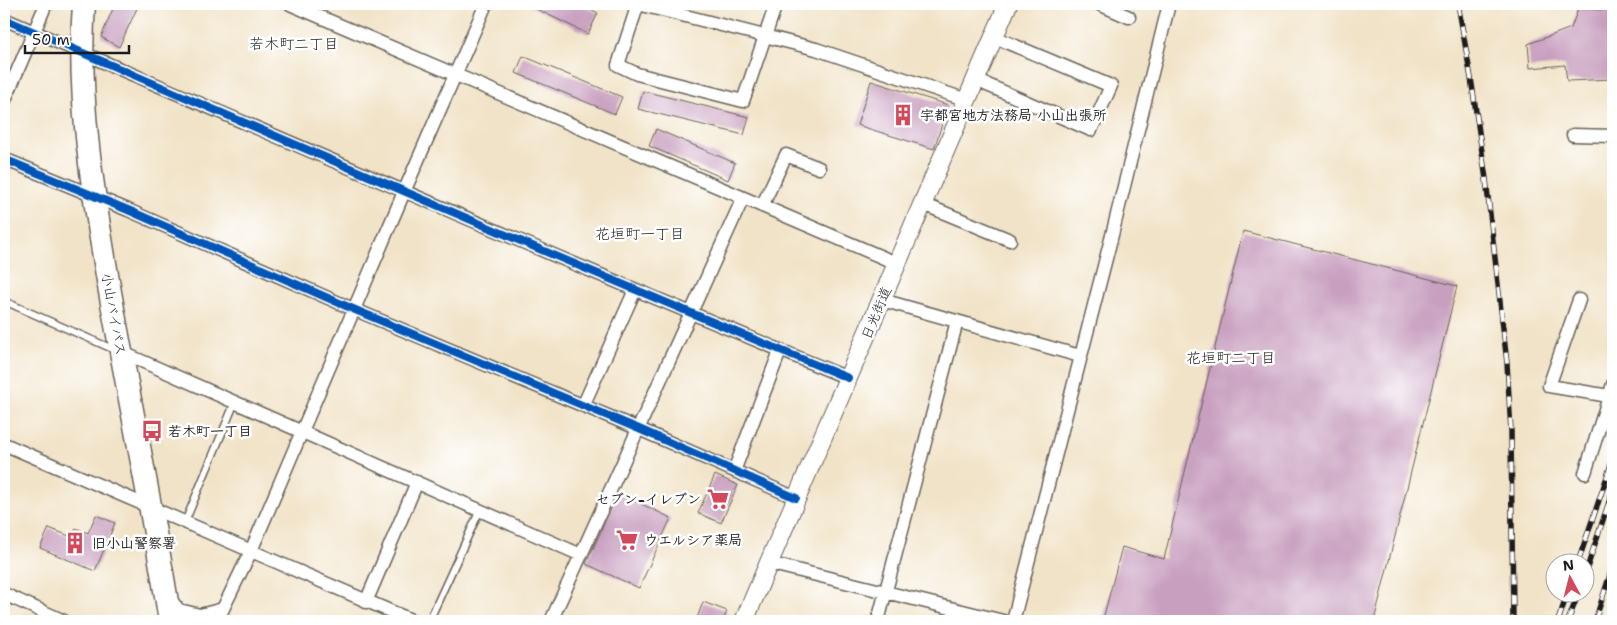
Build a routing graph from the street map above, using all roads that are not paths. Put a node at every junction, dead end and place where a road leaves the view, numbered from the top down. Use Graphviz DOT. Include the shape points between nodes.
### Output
graph roads {
  1 [pos="46,4"];
  2 [pos="84,4"];
  3 [pos="290,4"];
  4 [pos="486,4"];
  5 [pos="638,4"];
  6 [pos="776,4"];
  7 [pos="1008,4"];
  8 [pos="1099,4"];
  9 [pos="1169,4"];
  10 [pos="1130,17"];
  11 [pos="4,20"];
  12 [pos="34,32"];
  13 [pos="765,36"];
  14 [pos="994,37"];
  15 [pos="83,53"];
  16 [pos="456,75"];
  17 [pos="976,80"];
  18 [pos="967,100"];
  19 [pos="4,102"];
  20 [pos="1573,134"];
  21 [pos="1613,136"];
  22 [pos="4,159"];
  23 [pos="819,168"];
  24 [pos="404,192"];
  25 [pos="94,196"];
  26 [pos="743,198"];
  27 [pos="923,204"];
  28 [pos="762,206"];
  29 [pos="1010,240"];
  30 [pos="898,264"];
  31 [pos="635,290"];
  32 [pos="882,300"];
  33 [pos="1579,300"];
  34 [pos="4,301"];
  35 [pos="354,310"];
  36 [pos="691,314"];
  37 [pos="957,321"];
  38 [pos="780,350"];
  39 [pos="121,352"];
  40 [pos="1080,356"];
  41 [pos="848,378"];
  42 [pos="1611,390"];
  43 [pos="235,402"];
  44 [pos="583,406"];
  45 [pos="639,429"];
  46 [pos="302,431"];
  47 [pos="4,444"];
  48 [pos="734,471"];
  49 [pos="1584,473"];
  50 [pos="417,482"];
  51 [pos="796,498"];
  52 [pos="150,508"];
  53 [pos="480,510"];
  54 [pos="185,522"];
  55 [pos="251,551"];
  56 [pos="581,555"];
  57 [pos="768,563"];
  58 [pos="885,591"];
  59 [pos="4,594"];
  60 [pos="166,594"];
  61 [pos="366,602"];
  62 [pos="223,610"];
  63 [pos="383,615"];
  64 [pos="64,621"];
  65 [pos="170,621"];
  66 [pos="217,621"];
  67 [pos="413,621"];
  68 [pos="430,621"];
  69 [pos="551,621"];
  70 [pos="744,621"];
  71 [pos="878,621"];
  72 [pos="1003,621"];
  73 [pos="1013,621"];
  1 -- 12 [label="street"];
  2 -- 15 [label="highway, 小山バイパス"];
  3 -- 16 [label="street"];
  4 -- 16 [label="street"];
  5 -- 13 [label="street"];
  5 -- 13 [label="street" via="618,65 666,82 743,101"];
  6 -- 13 [label="street"];
  7 -- 14 [label="main road, 日光街道"];
  8 -- 10 [label="street"];
  9 -- 40 [label="street"];
  11 -- 12 [label="street"];
  12 -- 15 [label="street"];
  12 -- 19 [label="street"];
  13 -- 18 [label="street"];
  14 -- 17 [label="main road, 日光街道"];
  14 -- 17 [label="street" via="1111,86 1091,130"];
  15 -- 24 [label="street"];
  15 -- 25 [label="highway, 小山バイパス"];
  16 -- 24 [label="street"];
  16 -- 26 [label="street"];
  17 -- 18 [label="main road, 日光街道"];
  18 -- 27 [label="main road, 日光街道"];
  20 -- 21 [label="street"];
  22 -- 25 [label="street"];
  23 -- 28 [label="street" via="786,155"];
  24 -- 31 [label="street"];
  24 -- 35 [label="street"];
  25 -- 35 [label="street"];
  25 -- 39 [label="highway, 小山バイパス"];
  26 -- 28 [label="street"];
  26 -- 36 [label="street"];
  27 -- 29 [label="street"];
  27 -- 30 [label="main road, 日光街道"];
  28 -- 30 [label="street"];
  30 -- 32 [label="main road, 日光街道"];
  31 -- 36 [label="street"];
  31 -- 44 [label="street"];
  32 -- 37 [label="street"];
  32 -- 41 [label="main road, 日光街道"];
  33 -- 42 [label="street" via="1549,386"];
  34 -- 39 [label="lane"];
  35 -- 44 [label="street"];
  35 -- 46 [label="street"];
  36 -- 38 [label="street"];
  36 -- 45 [label="street"];
  37 -- 40 [label="street"];
  37 -- 58 [label="street"];
  38 -- 41 [label="street"];
  38 -- 48 [label="street"];
  39 -- 43 [label="street"];
  39 -- 52 [label="highway, 小山バイパス"];
  40 -- 73 [label="street"];
  41 -- 51 [label="main road, 日光街道"];
  42 -- 49 [label="street"];
  43 -- 46 [label="street"];
  43 -- 54 [label="lane"];
  44 -- 45 [label="street"];
  45 -- 48 [label="street"];
  45 -- 56 [label="street"];
  46 -- 50 [label="street"];
  46 -- 55 [label="street"];
  47 -- 52 [label="street"];
  48 -- 51 [label="street"];
  50 -- 53 [label="street"];
  50 -- 61 [label="street"];
  51 -- 57 [label="main road, 日光街道"];
  52 -- 54 [label="street"];
  52 -- 60 [label="highway, 小山バイパス"];
  53 -- 56 [label="street"];
  53 -- 68 [label="lane"];
  54 -- 55 [label="street"];
  55 -- 61 [label="street"];
  55 -- 62 [label="street"];
  56 -- 69 [label="street"];
  57 -- 58 [label="street"];
  57 -- 70 [label="main road, 日光街道"];
  58 -- 71 [label="street"];
  58 -- 72 [label="street"];
  59 -- 64 [label="street"];
  60 -- 62 [label="street" via="179,610 200,615"];
  60 -- 65 [label="highway, 小山バイパス"];
  61 -- 63 [label="street"];
  62 -- 66 [label="street"];
  63 -- 67 [label="street"];
}
